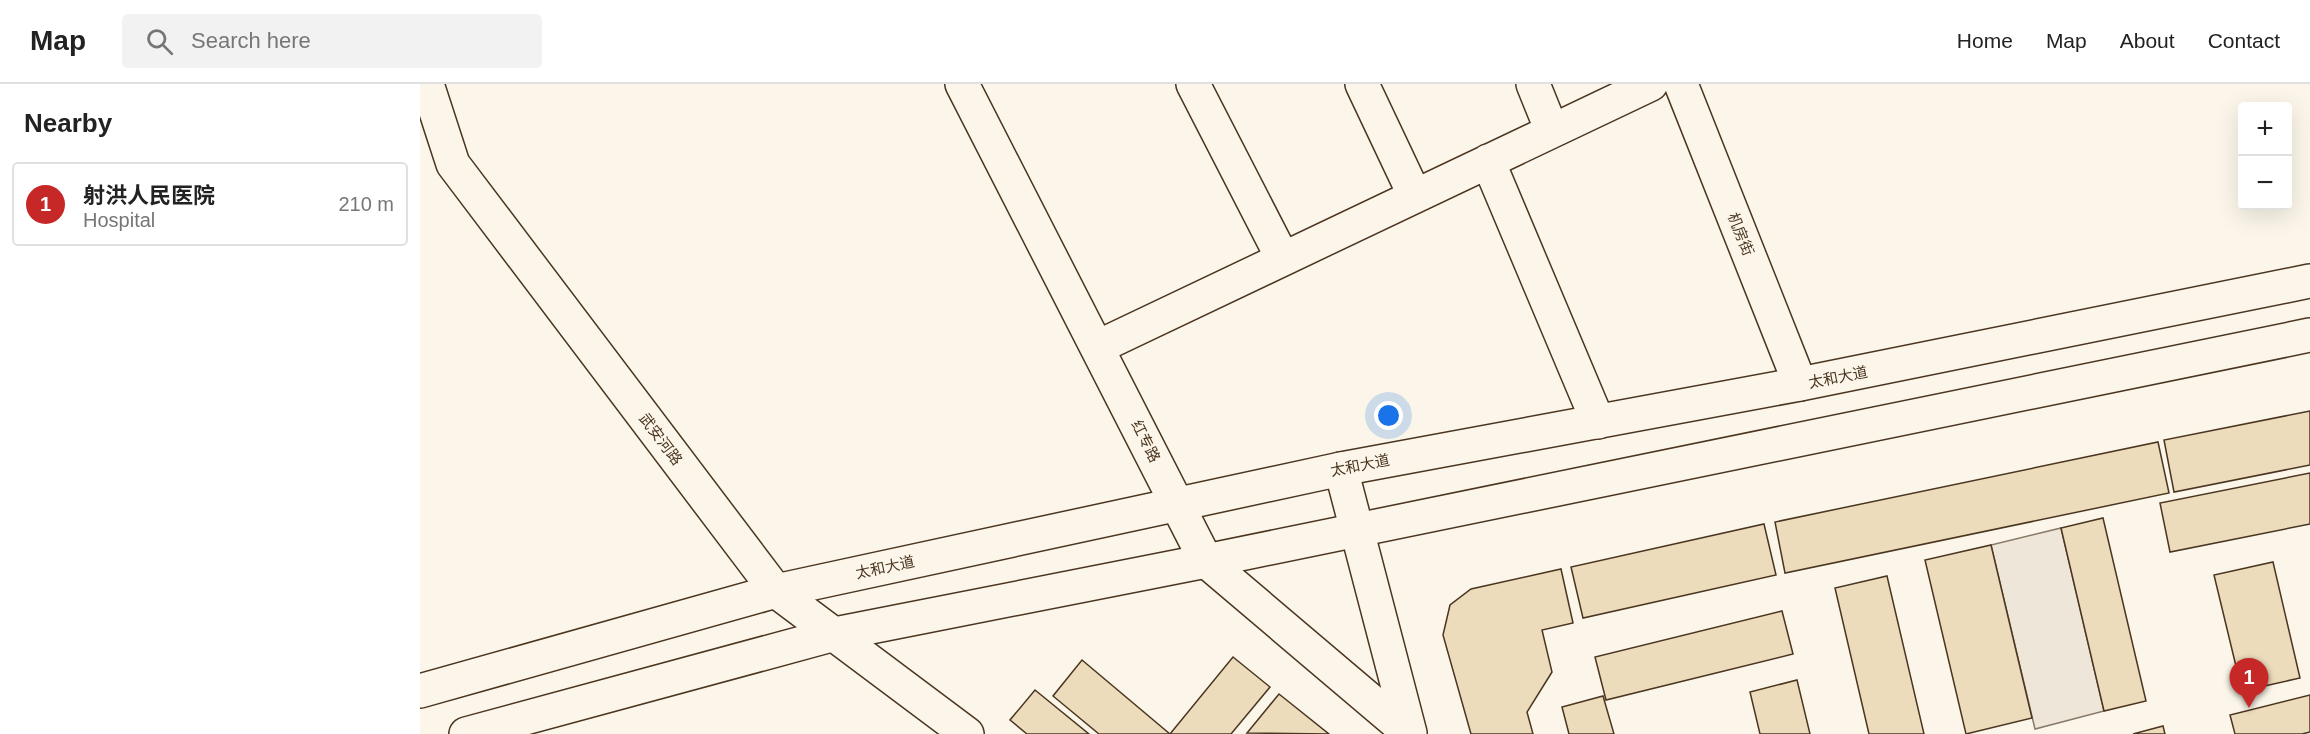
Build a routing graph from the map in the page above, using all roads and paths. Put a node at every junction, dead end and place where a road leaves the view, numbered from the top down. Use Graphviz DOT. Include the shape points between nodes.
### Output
graph roads {
  1 [pos="427,84"];
  2 [pos="962,84"];
  3 [pos="1193,84"];
  4 [pos="1362,84"];
  5 [pos="1533,84"];
  6 [pos="1651,84"];
  7 [pos="1681,84"];
  8 [pos="1552,131"];
  9 [pos="1488,161"];
  10 [pos="1415,196"];
  11 [pos="1283,259"];
  12 [pos="2310,281"];
  13 [pos="2310,335"];
  14 [pos="1098,347"];
  15 [pos="1800,384"];
  16 [pos="1598,422"];
  17 [pos="1341,469"];
  18 [pos="1178,504"];
  19 [pos="1357,529"];
  20 [pos="1206,561"];
  21 [pos="776,591"];
  22 [pos="835,634"];
  23 [pos="420,691"];
  24 [pos="1410,733"];
  25 [pos="466,734"];
  26 [pos="967,734"];
  1 -- 21 [label="main road, 武安河路" via="453,164"];
  2 -- 14 [label="main road, 红专路"];
  3 -- 11 [label="main road"];
  4 -- 10 [label="main road"];
  5 -- 8 [label="main road"];
  6 -- 8 [label="main road"];
  7 -- 15 [label="main road, 机房街"];
  8 -- 9 [label="main road"];
  9 -- 10 [label="main road"];
  9 -- 16 [label="main road"];
  10 -- 11 [label="main road"];
  11 -- 14 [label="main road"];
  12 -- 15 [label="main road, 太和大道"];
  13 -- 19 [label="main road"];
  14 -- 18 [label="main road, 红专路"];
  15 -- 16 [label="main road, 太和大道"];
  16 -- 17 [label="main road, 太和大道"];
  17 -- 18 [label="main road, 太和大道"];
  17 -- 19 [label="main road"];
  18 -- 20 [label="main road, 红专路"];
  18 -- 21 [label="main road, 太和大道"];
  19 -- 20 [label="main road"];
  19 -- 24 [label="main road"];
  20 -- 22 [label="main road"];
  20 -- 24 [label="main road, 红专路"];
  21 -- 22 [label="main road, 武安河路"];
  21 -- 23 [label="main road, 太和大道"];
  22 -- 25 [label="main road"];
  22 -- 26 [label="main road, 武安河路"];
}
